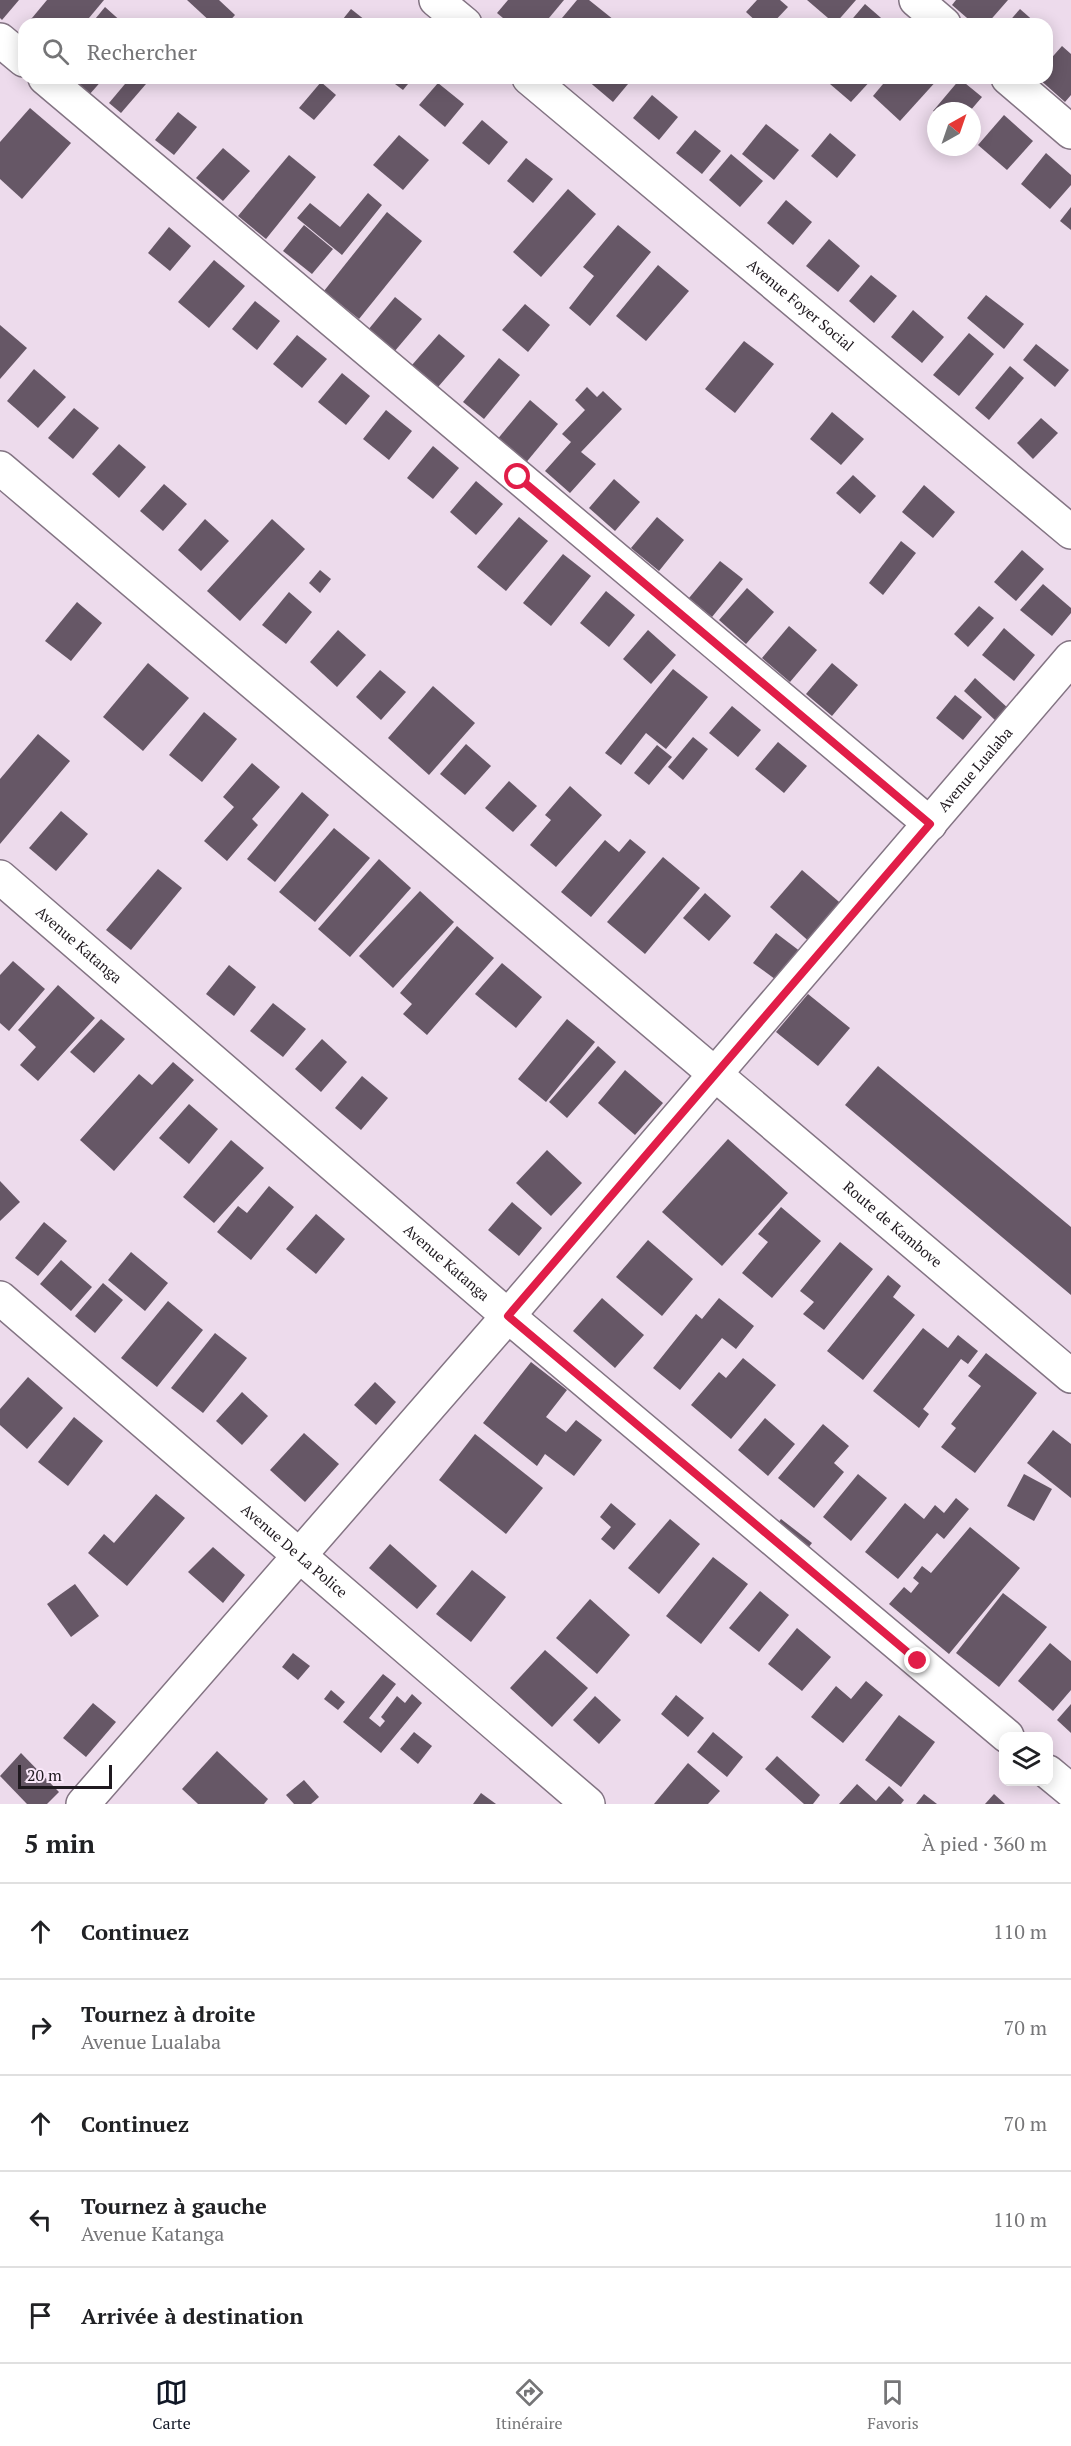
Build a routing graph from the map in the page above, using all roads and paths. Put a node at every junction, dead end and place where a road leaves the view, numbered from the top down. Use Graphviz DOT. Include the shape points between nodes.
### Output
graph roads {
  1 [pos="436,0"];
  2 [pos="916,0"];
  3 [pos="458,18"];
  4 [pos="937,18"];
  5 [pos="0,40"];
  6 [pos="18,55"];
  7 [pos="52,84"];
  8 [pos="536,84"];
  9 [pos="1015,84"];
  10 [pos="1071,132"];
  11 [pos="0,468"];
  12 [pos="1071,532"];
  13 [pos="1071,658"];
  14 [pos="930,824"];
  15 [pos="0,878"];
  16 [pos="716,1073"];
  17 [pos="0,1298"];
  18 [pos="508,1316"];
  19 [pos="1071,1376"];
  20 [pos="299,1557"];
  21 [pos="1001,1732"];
  22 [pos="1053,1776"];
  23 [pos="1071,1791"];
  24 [pos="83,1804"];
  25 [pos="588,1804"];
  1 -- 3 [label="street"];
  2 -- 4 [label="street"];
  5 -- 6 [label="street"];
  7 -- 14 [label="street"];
  8 -- 12 [label="street, Avenue Foyer Social"];
  9 -- 10 [label="street"];
  11 -- 16 [label="street, Route de Kambove"];
  13 -- 14 [label="street, Avenue Lualaba"];
  14 -- 16 [label="street, Avenue Lualaba"];
  15 -- 18 [label="street, Avenue Katanga"];
  16 -- 18 [label="street, Avenue Lualaba"];
  16 -- 19 [label="street, Route de Kambove"];
  17 -- 20 [label="street, Avenue De La Police"];
  18 -- 20 [label="street, Avenue Lualaba"];
  18 -- 21 [label="street, Avenue Katanga"];
  20 -- 24 [label="street, Avenue Lualaba"];
  20 -- 25 [label="street, Avenue De La Police"];
  22 -- 23 [label="street"];
}
